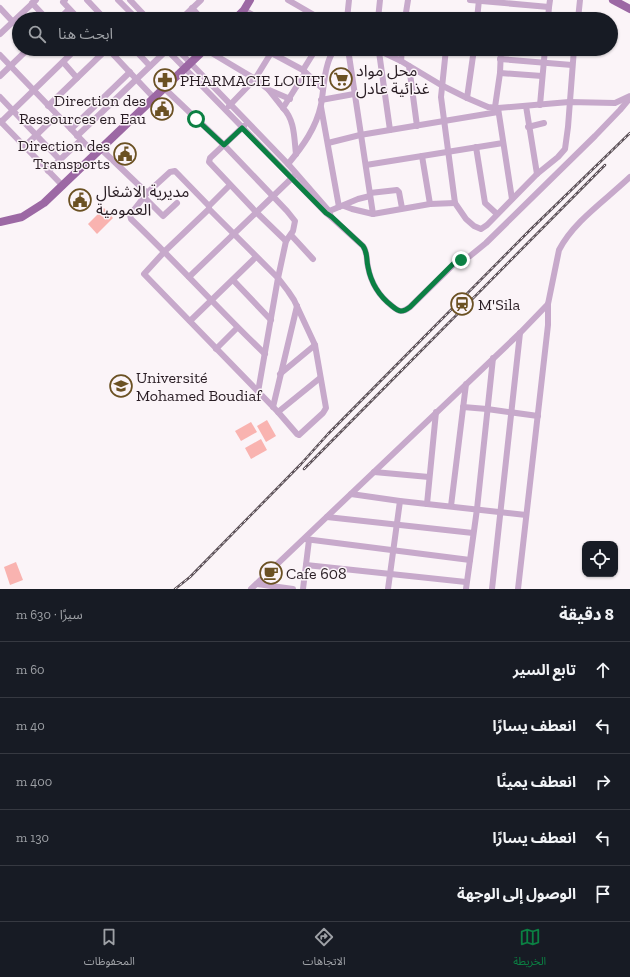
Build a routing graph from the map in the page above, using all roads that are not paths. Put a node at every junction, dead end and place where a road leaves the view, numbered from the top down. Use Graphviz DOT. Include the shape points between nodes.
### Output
graph roads {
  1 [pos="65,0"];
  2 [pos="87,0"];
  3 [pos="118,0"];
  4 [pos="130,0"];
  5 [pos="201,0"];
  6 [pos="288,0"];
  7 [pos="349,0"];
  8 [pos="380,0"];
  9 [pos="408,0"];
  10 [pos="470,0"];
  11 [pos="479,0"];
  12 [pos="550,0"];
  13 [pos="580,0"];
  14 [pos="613,0"];
  15 [pos="34,2"];
  16 [pos="247,3"];
  17 [pos="549,7"];
  18 [pos="0,8"];
  19 [pos="192,8"];
  20 [pos="69,9"];
  21 [pos="630,9"];
  22 [pos="24,12"];
  23 [pos="42,12"];
  24 [pos="66,12"];
  25 [pos="72,12"];
  26 [pos="98,12"];
  27 [pos="130,12"];
  28 [pos="142,12"];
  29 [pos="188,12"];
  30 [pos="196,12"];
  31 [pos="240,12"];
  32 [pos="254,12"];
  33 [pos="309,12"];
  34 [pos="348,12"];
  35 [pos="379,12"];
  36 [pos="406,12"];
  37 [pos="478,12"];
  38 [pos="549,12"];
  39 [pos="579,12"];
  40 [pos="12,21"];
  41 [pos="12,23"];
  42 [pos="0,34"];
  43 [pos="0,55"];
  44 [pos="21,56"];
  45 [pos="69,56"];
  46 [pos="100,56"];
  47 [pos="114,56"];
  48 [pos="141,56"];
  49 [pos="159,56"];
  50 [pos="175,56"];
  51 [pos="181,56"];
  52 [pos="197,56"];
  53 [pos="217,56"];
  54 [pos="269,56"];
  55 [pos="276,56"];
  56 [pos="311,56"];
  57 [pos="330,56"];
  58 [pos="349,56"];
  59 [pos="379,56"];
  60 [pos="391,56"];
  61 [pos="401,56"];
  62 [pos="445,56"];
  63 [pos="473,56"];
  64 [pos="500,56"];
  65 [pos="544,56"];
  66 [pos="573,56"];
  67 [pos="500,59"];
  68 [pos="401,61"];
  69 [pos="63,62"];
  70 [pos="544,63"];
  71 [pos="187,65"];
  72 [pos="572,65"];
  73 [pos="10,66"];
  74 [pos="150,66"];
  75 [pos="409,66"];
  76 [pos="130,72"];
  77 [pos="304,72"];
  78 [pos="500,73"];
  79 [pos="0,76"];
  80 [pos="542,76"];
  81 [pos="77,78"];
  82 [pos="136,79"];
  83 [pos="255,79"];
  84 [pos="441,85"];
  85 [pos="164,88"];
  86 [pos="322,88"];
  87 [pos="33,90"];
  88 [pos="268,90"];
  89 [pos="354,94"];
  90 [pos="0,97"];
  91 [pos="630,97"];
  92 [pos="154,98"];
  93 [pos="466,98"];
  94 [pos="290,99"];
  95 [pos="569,102"];
  96 [pos="321,103"];
  97 [pos="615,103"];
  98 [pos="231,104"];
  99 [pos="48,106"];
  100 [pos="526,106"];
  101 [pos="540,106"];
  102 [pos="283,108"];
  103 [pos="497,109"];
  104 [pos="13,110"];
  105 [pos="225,110"];
  106 [pos="620,110"];
  107 [pos="57,115"];
  108 [pos="0,121"];
  109 [pos="248,122"];
  110 [pos="444,122"];
  111 [pos="544,123"];
  112 [pos="417,126"];
  113 [pos="528,127"];
  114 [pos="242,128"];
  115 [pos="71,129"];
  116 [pos="390,130"];
  117 [pos="37,135"];
  118 [pos="360,135"];
  119 [pos="79,138"];
  120 [pos="328,143"];
  121 [pos="503,143"];
  122 [pos="224,145"];
  123 [pos="25,146"];
  124 [pos="476,147"];
  125 [pos="98,152"];
  126 [pos="448,152"];
  127 [pos="296,154"];
  128 [pos="422,156"];
  129 [pos="60,160"];
  130 [pos="288,164"];
  131 [pos="366,165"];
  132 [pos="48,171"];
  133 [pos="537,174"];
  134 [pos="294,175"];
  135 [pos="630,177"];
  136 [pos="230,185"];
  137 [pos="63,186"];
  138 [pos="146,195"];
  139 [pos="370,195"];
  140 [pos="272,197"];
  141 [pos="512,198"];
  142 [pos="177,203"];
  143 [pos="455,203"];
  144 [pos="430,204"];
  145 [pos="341,206"];
  146 [pos="209,208"];
  147 [pos="402,208"];
  148 [pos="256,212"];
  149 [pos="329,214"];
  150 [pos="373,214"];
  151 [pos="497,214"];
  152 [pos="0,222"];
  153 [pos="234,233"];
  154 [pos="291,235"];
  155 [pos="286,241"];
  156 [pos="165,251"];
  157 [pos="256,257"];
  158 [pos="312,258"];
  159 [pos="189,277"];
  160 [pos="278,278"];
  161 [pos="233,280"];
  162 [pos="212,300"];
  163 [pos="548,304"];
  164 [pos="297,306"];
  165 [pos="271,320"];
  166 [pos="190,321"];
  167 [pos="237,328"];
  168 [pos="520,332"];
  169 [pos="315,345"];
  170 [pos="216,349"];
  171 [pos="265,354"];
  172 [pos="493,358"];
  173 [pos="280,374"];
  174 [pos="320,378"];
  175 [pos="466,384"];
  176 [pos="258,392"];
  177 [pos="463,407"];
  178 [pos="275,409"];
  179 [pos="487,409"];
  180 [pos="436,412"];
  181 [pos="512,412"];
  182 [pos="538,416"];
  183 [pos="374,472"];
  184 [pos="430,477"];
  185 [pos="351,494"];
  186 [pos="400,501"];
  187 [pos="427,504"];
  188 [pos="451,506"];
  189 [pos="476,509"];
  190 [pos="501,512"];
  191 [pos="526,514"];
  192 [pos="327,517"];
  193 [pos="397,525"];
  194 [pos="473,533"];
  195 [pos="307,540"];
  196 [pos="394,549"];
  197 [pos="470,560"];
  198 [pos="306,565"];
  199 [pos="390,574"];
  200 [pos="466,582"];
  201 [pos="257,584"];
  202 [pos="251,589"];
  203 [pos="293,589"];
  204 [pos="303,589"];
  205 [pos="388,589"];
  206 [pos="466,589"];
  207 [pos="492,589"];
  208 [pos="518,589"];
  1 -- 20 [label="street" via="63,2"];
  2 -- 26 [label="street"];
  3 -- 27 [label="street"];
  4 -- 28 [label="street"];
  5 -- 19 [label="street"];
  6 -- 33 [label="street"];
  7 -- 34 [label="street"];
  8 -- 35 [label="street"];
  9 -- 36 [label="street"];
  10 -- 11 [label="street"];
  11 -- 17 [label="street"];
  11 -- 37 [label="street"];
  12 -- 17 [label="street"];
  13 -- 39 [label="street"];
  14 -- 21 [label="main road"];
  15 -- 22 [label="street"];
  15 -- 23 [label="street"];
  16 -- 31 [label="main road"];
  16 -- 32 [label="street"];
  17 -- 38 [label="street"];
  18 -- 40 [label="street"];
  19 -- 29 [label="street"];
  19 -- 30 [label="street"];
  20 -- 24 [label="street"];
  20 -- 25 [label="street"];
  41 -- 42 [label="street"];
  43 -- 73 [label="street"];
  44 -- 73 [label="street"];
  45 -- 69 [label="street"];
  46 -- 81 [label="street"];
  47 -- 76 [label="street"];
  48 -- 74 [label="street"];
  49 -- 74 [label="street"];
  50 -- 71 [label="street"];
  51 -- 71 [label="street"];
  52 -- 71 [label="main road"];
  53 -- 83 [label="street"];
  54 -- 83 [label="street"];
  55 -- 77 [label="street"];
  56 -- 77 [label="street"];
  57 -- 86 [label="street"];
  58 -- 89 [label="street"];
  59 -- 116 [label="street"];
  60 -- 68 [label="street"];
  61 -- 68 [label="street"];
  62 -- 84 [label="street"];
  63 -- 93 [label="street"];
  64 -- 67 [label="street"];
  65 -- 70 [label="street"];
  66 -- 72 [label="street"];
  67 -- 70 [label="street"];
  67 -- 78 [label="street"];
  68 -- 75 [label="street"];
  69 -- 81 [label="street"];
  69 -- 87 [label="street"];
  70 -- 72 [label="street"];
  70 -- 80 [label="street"];
  71 -- 85 [label="main road"];
  71 -- 98 [label="street"];
  71 -- 105 [label="street"];
  72 -- 95 [label="street"];
  73 -- 79 [label="street"];
  73 -- 87 [label="street"];
  74 -- 82 [label="street"];
  75 -- 84 [label="street"];
  75 -- 112 [label="street"];
  76 -- 82 [label="street"];
  76 -- 115 [label="street"];
  77 -- 86 [label="street"];
  77 -- 94 [label="street"];
  78 -- 80 [label="street"];
  78 -- 103 [label="street"];
  80 -- 101 [label="street"];
  81 -- 99 [label="street"];
  82 -- 92 [label="street"];
  82 -- 119 [label="street"];
  83 -- 88 [label="street"];
  83 -- 98 [label="street"];
  84 -- 93 [label="street"];
  84 -- 110 [label="street"];
  85 -- 92 [label="main road"];
  85 -- 122 [label="street"];
  86 -- 96 [label="street"];
  87 -- 99 [label="street"];
  87 -- 104 [label="street"];
  88 -- 94 [label="street"];
  88 -- 102 [label="street"];
  89 -- 96 [label="street"];
  89 -- 118 [label="street"];
  90 -- 104 [label="street"];
  91 -- 97 [label="street"];
  91 -- 106 [label="street"];
  92 -- 125 [label="main road"];
  93 -- 103 [label="street"];
  94 -- 102 [label="street"];
  95 -- 97 [label="street"];
  95 -- 101 [label="street"];
  95 -- 133 [label="street" via="565,149"];
  96 -- 120 [label="street"];
  96 -- 127 [label="street" via="313,129"];
  97 -- 106 [label="street"];
  98 -- 105 [label="street"];
  98 -- 109 [label="street"];
  99 -- 107 [label="street"];
  100 -- 101 [label="street"];
  100 -- 103 [label="street"];
  100 -- 113 [label="street"];
  102 -- 127 [label="street" via="291,120"];
  103 -- 110 [label="street"];
  103 -- 121 [label="street"];
  104 -- 108 [label="street"];
  104 -- 117 [label="street"];
  105 -- 114 [label="street"];
  106 -- 149 [label="street" via="486,243 470,256 455,263 402,312 389,304 375,288 366,251"];
  107 -- 115 [label="street"];
  107 -- 117 [label="street"];
  108 -- 123 [label="street"];
  109 -- 114 [label="street"];
  109 -- 130 [label="street"];
  110 -- 112 [label="street"];
  110 -- 126 [label="street"];
  111 -- 113 [label="street"];
  112 -- 116 [label="street"];
  113 -- 133 [label="street"];
  114 -- 122 [label="street"];
  114 -- 134 [label="street"];
  115 -- 119 [label="street"];
  116 -- 118 [label="street"];
  117 -- 123 [label="street"];
  117 -- 129 [label="street"];
  118 -- 120 [label="street"];
  118 -- 131 [label="street"];
  119 -- 125 [label="street"];
  119 -- 129 [label="street"];
  120 -- 145 [label="street"];
  121 -- 124 [label="street"];
  121 -- 141 [label="street"];
  122 -- 136 [label="street" via="209,160"];
  122 -- 140 [label="street"];
  123 -- 132 [label="street"];
  124 -- 126 [label="street"];
  124 -- 151 [label="street" via="484,203"];
  125 -- 137 [label="main road"];
  125 -- 138 [label="street"];
  126 -- 128 [label="street"];
  126 -- 143 [label="street"];
  127 -- 130 [label="street"];
  128 -- 131 [label="street"];
  128 -- 144 [label="street"];
  129 -- 132 [label="street"];
  130 -- 134 [label="street"];
  131 -- 139 [label="street"];
  132 -- 137 [label="street"];
  133 -- 141 [label="street"];
  134 -- 140 [label="street"];
  134 -- 149 [label="street"];
  135 -- 163 [label="street" via="566,238 559,250"];
  136 -- 146 [label="street"];
  136 -- 148 [label="street"];
  137 -- 152 [label="main road" via="35,210 22,217"];
  138 -- 142 [label="street" via="163,216"];
  138 -- 146 [label="street" via="170,172 175,171"];
  138 -- 156 [label="street" via="130,217"];
  139 -- 145 [label="street"];
  139 -- 147 [label="street" via="397,190"];
  139 -- 150 [label="street"];
  140 -- 148 [label="street"];
  140 -- 154 [label="street" via="295,222"];
  141 -- 151 [label="street"];
  143 -- 144 [label="street"];
  143 -- 151 [label="street" via="466,219 478,229 487,225"];
  144 -- 147 [label="street"];
  145 -- 149 [label="street"];
  145 -- 150 [label="street"];
  146 -- 153 [label="street"];
  146 -- 156 [label="street"];
  147 -- 150 [label="street"];
  148 -- 153 [label="street"];
  148 -- 155 [label="street"];
  153 -- 157 [label="street"];
  153 -- 159 [label="street"];
  154 -- 155 [label="street"];
  154 -- 158 [label="street"];
  155 -- 160 [label="street"];
  156 -- 159 [label="street"];
  156 -- 166 [label="street" via="144,274"];
  157 -- 160 [label="street"];
  157 -- 161 [label="street"];
  159 -- 162 [label="street"];
  160 -- 164 [label="street"];
  160 -- 165 [label="street"];
  161 -- 162 [label="street"];
  161 -- 165 [label="street"];
  162 -- 166 [label="street"];
  162 -- 167 [label="street"];
  163 -- 168 [label="street"];
  163 -- 182 [label="street"];
  164 -- 169 [label="street"];
  164 -- 173 [label="street"];
  165 -- 171 [label="street"];
  166 -- 170 [label="street"];
  167 -- 170 [label="street"];
  167 -- 171 [label="street"];
  168 -- 172 [label="street"];
  168 -- 181 [label="street"];
  169 -- 173 [label="street"];
  169 -- 174 [label="street"];
  170 -- 176 [label="street"];
  171 -- 176 [label="street"];
  172 -- 175 [label="street"];
  172 -- 179 [label="street"];
  173 -- 178 [label="street"];
  174 -- 178 [label="street"];
  174 -- 178 [label="street" via="325,411 300,434 297,434"];
  175 -- 177 [label="street"];
  175 -- 180 [label="street"];
  176 -- 178 [label="street"];
  177 -- 179 [label="street"];
  177 -- 188 [label="street"];
  179 -- 181 [label="street"];
  179 -- 189 [label="street"];
  180 -- 183 [label="street"];
  180 -- 184 [label="street"];
  181 -- 182 [label="street"];
  181 -- 190 [label="street"];
  182 -- 191 [label="street"];
  183 -- 184 [label="street"];
  183 -- 185 [label="street"];
  184 -- 187 [label="street"];
  185 -- 186 [label="street"];
  185 -- 192 [label="street"];
  186 -- 187 [label="street"];
  186 -- 193 [label="street"];
  187 -- 188 [label="street"];
  188 -- 189 [label="street"];
  189 -- 190 [label="street"];
  189 -- 194 [label="street"];
  190 -- 191 [label="street"];
  190 -- 207 [label="street"];
  191 -- 208 [label="street"];
  192 -- 193 [label="street"];
  192 -- 195 [label="street"];
  193 -- 194 [label="street"];
  193 -- 196 [label="street"];
  194 -- 197 [label="street"];
  195 -- 196 [label="street"];
  195 -- 198 [label="street"];
  195 -- 201 [label="street"];
  196 -- 197 [label="street"];
  196 -- 199 [label="street"];
  197 -- 200 [label="street"];
  198 -- 199 [label="street"];
  198 -- 204 [label="street"];
  199 -- 200 [label="street"];
  199 -- 205 [label="street"];
  200 -- 206 [label="street"];
  201 -- 202 [label="street"];
  201 -- 203 [label="street"];
}
